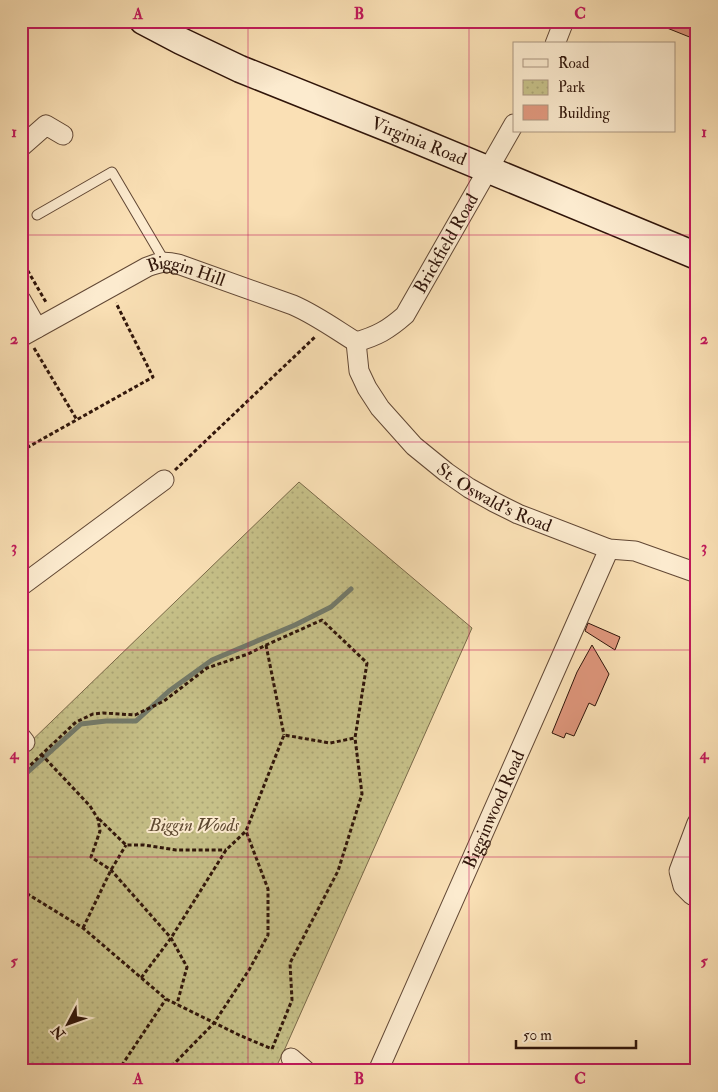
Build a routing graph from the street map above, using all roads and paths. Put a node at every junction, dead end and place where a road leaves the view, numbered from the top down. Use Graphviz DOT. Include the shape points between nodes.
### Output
graph roads {
  1 [pos="143,21"];
  2 [pos="564,21"];
  3 [pos="557,42"];
  4 [pos="513,126"];
  5 [pos="63,135"];
  6 [pos="21,147"];
  7 [pos="488,170"];
  8 [pos="37,215"];
  9 [pos="697,256"];
  10 [pos="21,259"];
  11 [pos="165,262"];
  12 [pos="109,289"];
  13 [pos="21,300"];
  14 [pos="55,318"];
  15 [pos="329,324"];
  16 [pos="28,333"];
  17 [pos="356,342"];
  18 [pos="77,420"];
  19 [pos="21,451"];
  20 [pos="164,480"];
  21 [pos="609,549"];
  22 [pos="697,573"];
  23 [pos="21,586"];
  24 [pos="266,645"];
  25 [pos="284,735"];
  26 [pos="355,738"];
  27 [pos="23,739"];
  28 [pos="42,754"];
  29 [pos="21,774"];
  30 [pos="98,819"];
  31 [pos="697,823"];
  32 [pos="246,830"];
  33 [pos="126,846"];
  34 [pos="226,850"];
  35 [pos="111,870"];
  36 [pos="21,890"];
  37 [pos="697,895"];
  38 [pos="83,928"];
  39 [pos="171,938"];
  40 [pos="142,978"];
  41 [pos="166,999"];
  42 [pos="176,1004"];
  43 [pos="214,1023"];
  44 [pos="272,1048"];
  45 [pos="284,1054"];
  46 [pos="118,1071"];
  47 [pos="167,1071"];
  48 [pos="306,1071"];
  49 [pos="378,1071"];
  1 -- 7 [label="street, Virginia Road" via="240,69"];
  2 -- 3 [label="street"];
  4 -- 7 [label="street, Brickfield Road"];
  5 -- 6 [label="street" via="46,125"];
  7 -- 9 [label="street, Virginia Road"];
  7 -- 17 [label="street, Brickfield Road" via="405,315 392,327"];
  8 -- 11 [label="lane" via="112,172"];
  10 -- 14 [label="path"];
  11 -- 12 [label="street, Biggin Hill" via="148,267"];
  11 -- 15 [label="street, Biggin Hill" via="293,305"];
  12 -- 14 [label="street, Biggin Hill"];
  12 -- 18 [label="path" via="153,377"];
  13 -- 16 [label="street"];
  14 -- 16 [label="street, Biggin Hill"];
  15 -- 17 [label="street, Biggin Hill"];
  15 -- 20 [label="path"];
  16 -- 18 [label="path"];
  17 -- 21 [label="street, St. Oswald's Road" via="359,371 367,388 398,429 429,459 494,502"];
  18 -- 19 [label="path"];
  20 -- 23 [label="street"];
  21 -- 22 [label="street, St. Oswald's Road" via="635,551"];
  21 -- 49 [label="street, Bigginwood Road"];
  24 -- 25 [label="path"];
  24 -- 26 [label="path" via="322,620 367,663"];
  24 -- 28 [label="path" via="206,668 164,701 135,715 93,714 76,722"];
  25 -- 26 [label="path" via="330,743"];
  25 -- 32 [label="path"];
  26 -- 44 [label="path" via="362,794 338,871 290,963 292,1000"];
  27 -- 28 [label="path"];
  28 -- 29 [label="path"];
  28 -- 30 [label="path"];
  30 -- 33 [label="path"];
  30 -- 35 [label="path" via="100,832 91,857"];
  31 -- 37 [label="street" via="679,871 683,886 692,895"];
  32 -- 34 [label="path"];
  32 -- 43 [label="path" via="268,889 268,935"];
  33 -- 34 [label="path"];
  33 -- 35 [label="path"];
  34 -- 39 [label="path"];
  35 -- 38 [label="path"];
  35 -- 39 [label="path"];
  36 -- 38 [label="path"];
  38 -- 40 [label="path"];
  39 -- 40 [label="path"];
  39 -- 42 [label="path" via="187,968"];
  40 -- 41 [label="path"];
  41 -- 42 [label="path"];
  41 -- 46 [label="path"];
  42 -- 43 [label="path"];
  43 -- 44 [label="path"];
  43 -- 47 [label="path"];
  44 -- 45 [label="path"];
  45 -- 48 [label="street"];
}
